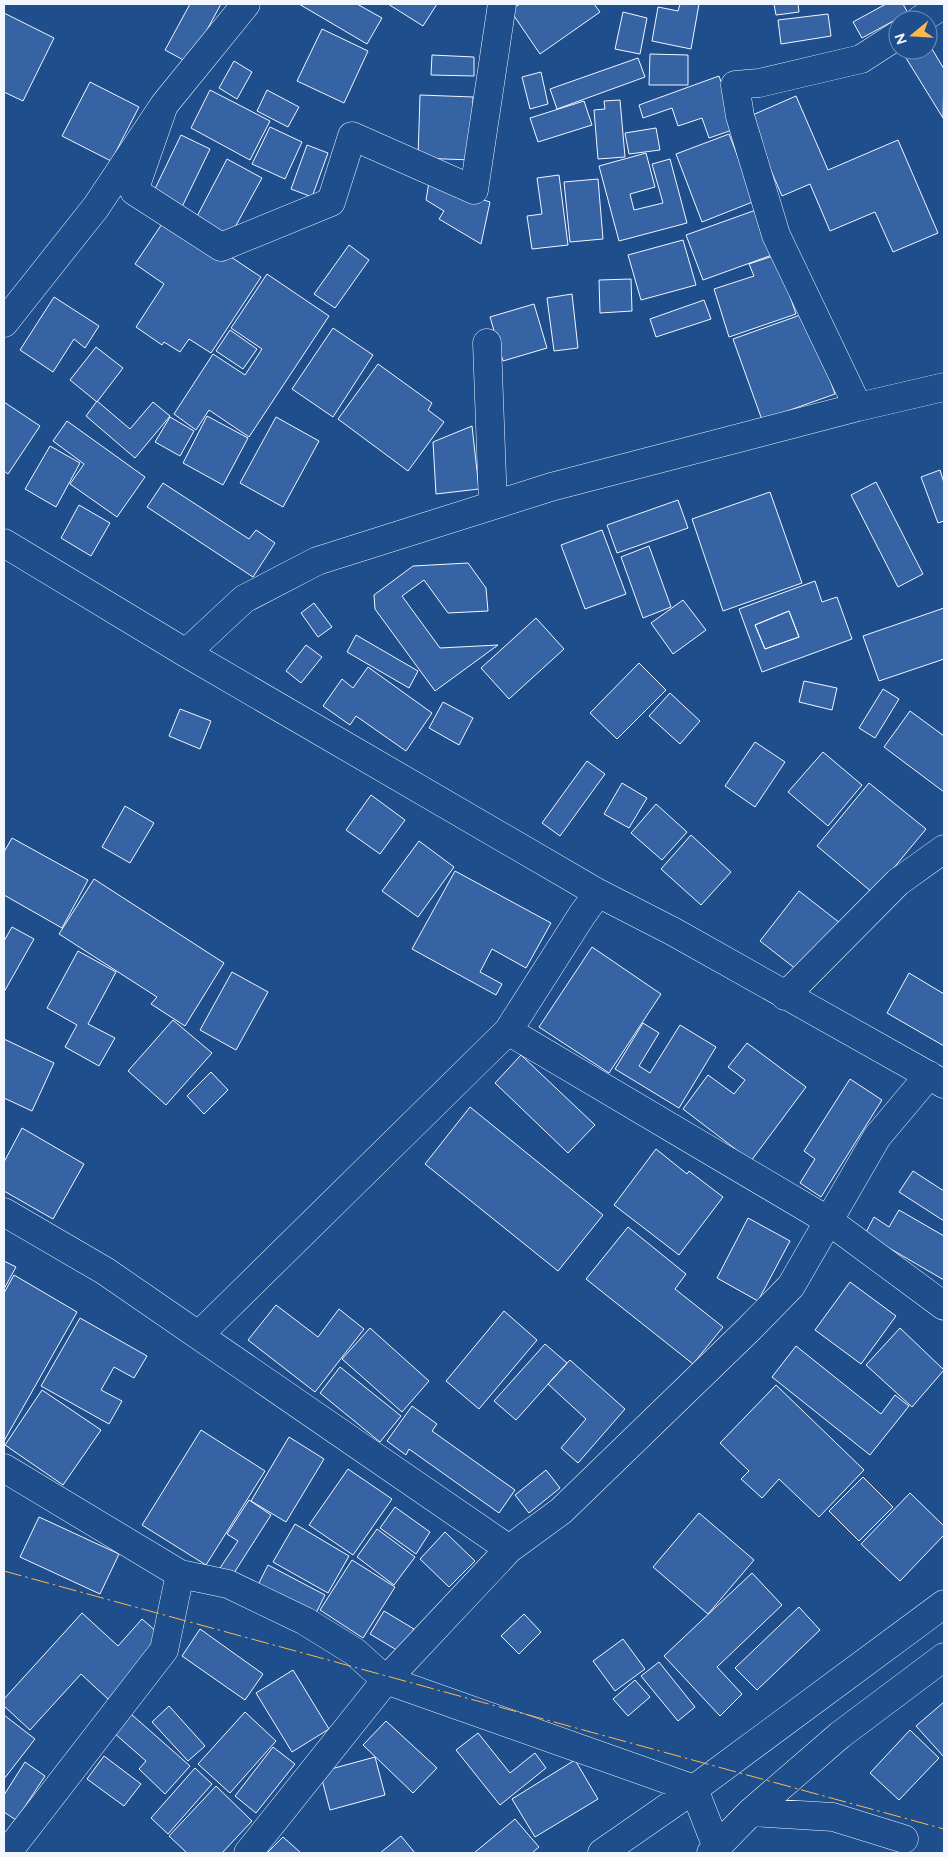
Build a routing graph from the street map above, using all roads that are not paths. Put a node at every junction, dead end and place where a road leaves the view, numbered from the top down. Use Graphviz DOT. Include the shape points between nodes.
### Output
graph roads {
  1 [pos="246,4"];
  2 [pos="502,4"];
  3 [pos="888,41"];
  4 [pos="164,105"];
  5 [pos="4,323"];
  6 [pos="487,343"];
  7 [pos="944,387"];
  8 [pos="858,407"];
  9 [pos="493,505"];
  10 [pos="4,543"];
  11 [pos="186,653"];
  12 [pos="944,849"];
  13 [pos="598,893"];
  14 [pos="785,996"];
  15 [pos="508,1030"];
  16 [pos="936,1079"];
  17 [pos="4,1212"];
  18 [pos="829,1221"];
  19 [pos="944,1306"];
  20 [pos="200,1334"];
  21 [pos="4,1468"];
  22 [pos="509,1549"];
  23 [pos="180,1574"];
  24 [pos="944,1604"];
  25 [pos="903,1634"];
  26 [pos="937,1663"];
  27 [pos="386,1680"];
  28 [pos="694,1789"];
  29 [pos="751,1812"];
  30 [pos="904,1839"];
  31 [pos="715,1849"];
  32 [pos="7,1853"];
  33 [pos="248,1853"];
  34 [pos="602,1853"];
  1 -- 4 [label="street"];
  2 -- 4 [label="street" via="474,190 352,136 331,202 222,247 134,191"];
  3 -- 8 [label="street" via="861,59 759,83 735,85 740,116 776,235"];
  4 -- 5 [label="street" via="96,207"];
  6 -- 9 [label="street"];
  7 -- 8 [label="street"];
  8 -- 9 [label="street" via="550,487"];
  9 -- 11 [label="street" via="317,561 244,600"];
  10 -- 11 [label="street"];
  11 -- 13 [label="street"];
  12 -- 14 [label="street" via="898,882"];
  13 -- 14 [label="street" via="674,932"];
  13 -- 15 [label="street"];
  14 -- 16 [label="street"];
  15 -- 18 [label="street"];
  15 -- 20 [label="street"];
  16 -- 18 [label="street" via="877,1137"];
  17 -- 20 [label="street" via="105,1271"];
  18 -- 19 [label="street"];
  18 -- 22 [label="street" via="791,1286 750,1329 561,1511"];
  20 -- 22 [label="street"];
  21 -- 23 [label="street"];
  22 -- 27 [label="street"];
  23 -- 27 [label="street" via="228,1584 305,1621 355,1652"];
  23 -- 32 [label="street" via="164,1650"];
  24 -- 25 [label="street"];
  25 -- 26 [label="street"];
  25 -- 28 [label="street"];
  26 -- 29 [label="street" via="840,1735"];
  27 -- 28 [label="street"];
  27 -- 33 [label="street"];
  28 -- 31 [label="street"];
  28 -- 34 [label="street"];
  29 -- 30 [label="street" via="833,1817"];
  29 -- 31 [label="street"];
}
